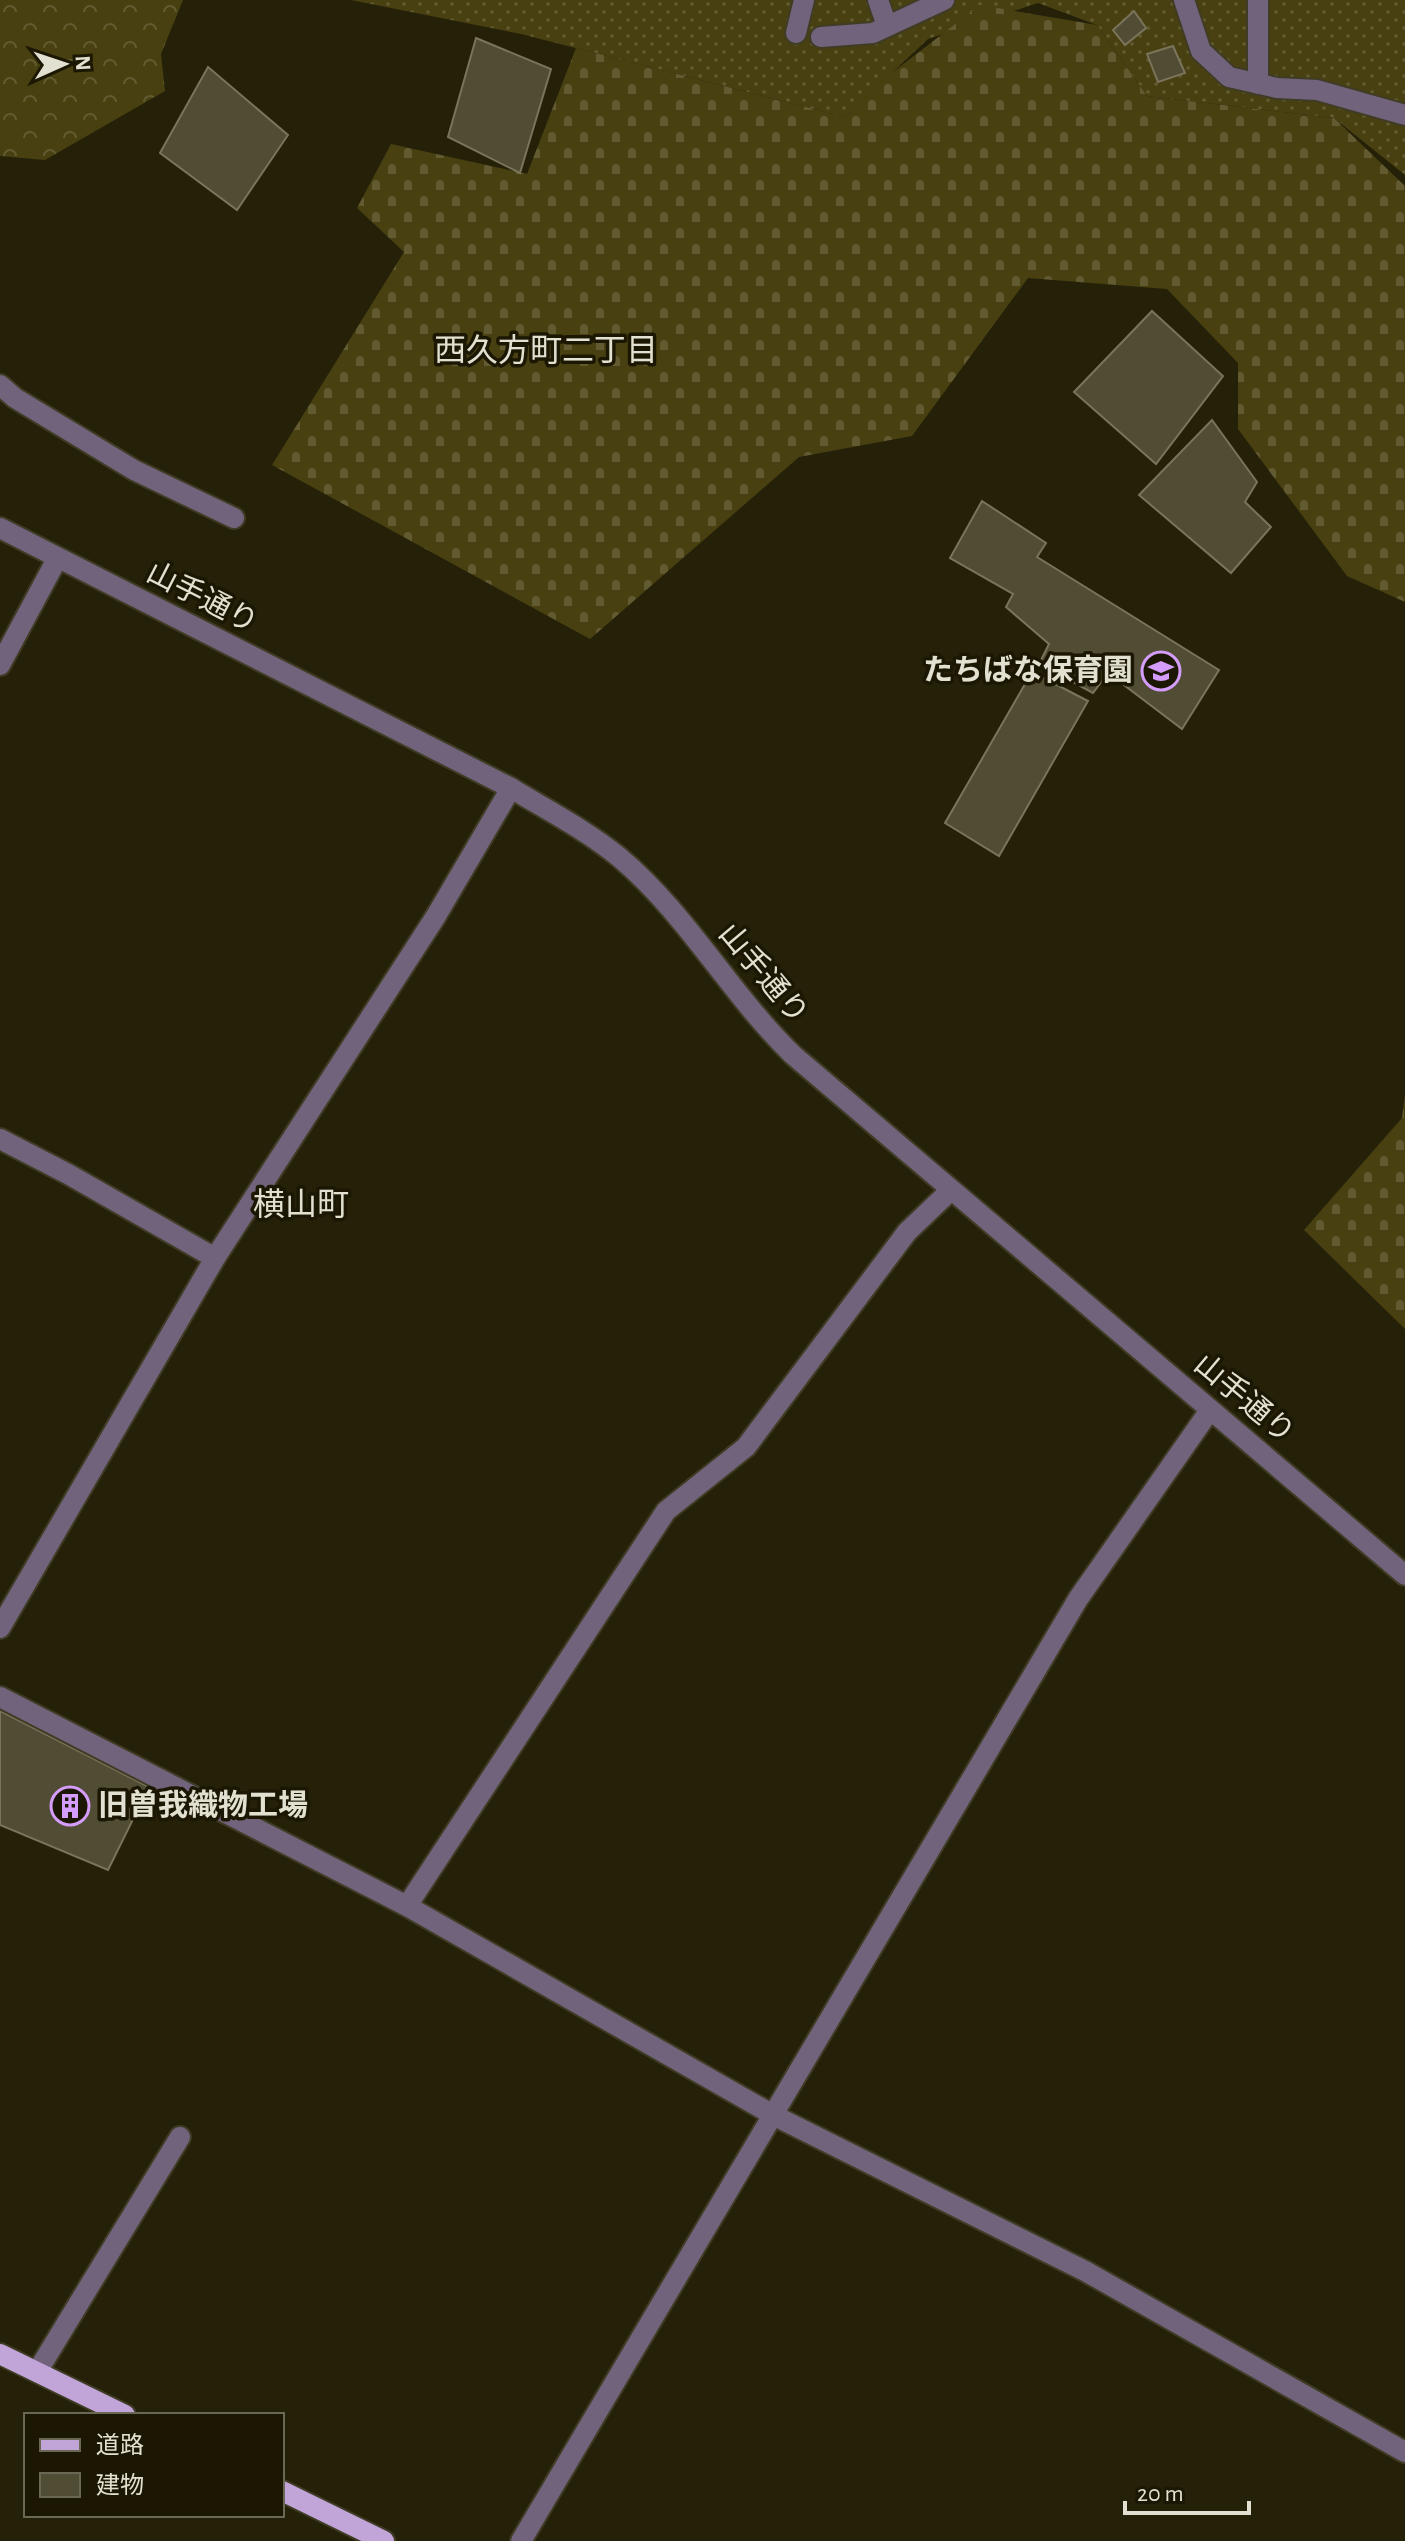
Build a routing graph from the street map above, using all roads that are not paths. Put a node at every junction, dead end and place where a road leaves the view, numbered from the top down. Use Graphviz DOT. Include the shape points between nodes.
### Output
graph roads {
  1 [pos="804,0"];
  2 [pos="878,0"];
  3 [pos="944,0"];
  4 [pos="1184,0"];
  5 [pos="1258,0"];
  6 [pos="887,26"];
  7 [pos="796,33"];
  8 [pos="821,37"];
  9 [pos="1258,84"];
  10 [pos="1405,115"];
  11 [pos="0,385"];
  12 [pos="234,518"];
  13 [pos="0,528"];
  14 [pos="57,559"];
  15 [pos="0,665"];
  16 [pos="511,788"];
  17 [pos="0,1139"];
  18 [pos="951,1190"];
  19 [pos="215,1258"];
  20 [pos="1210,1410"];
  21 [pos="1405,1575"];
  22 [pos="2,1620"];
  23 [pos="0,1697"];
  24 [pos="407,1906"];
  25 [pos="775,2116"];
  26 [pos="180,2137"];
  27 [pos="0,2354"];
  28 [pos="37,2372"];
  29 [pos="121,2413"];
  30 [pos="1405,2452"];
  31 [pos="284,2492"];
  32 [pos="384,2541"];
  33 [pos="521,2541"];
  1 -- 7 [label="street"];
  2 -- 6 [label="street"];
  3 -- 6 [label="street"];
  4 -- 9 [label="street" via="1201,51 1229,77"];
  5 -- 9 [label="street"];
  6 -- 8 [label="street" via="873,33"];
  9 -- 10 [label="street" via="1317,90"];
  11 -- 12 [label="street" via="134,470"];
  13 -- 14 [label="street, 山手通り"];
  14 -- 15 [label="street"];
  14 -- 16 [label="street, 山手通り"];
  16 -- 18 [label="street, 山手通り" via="620,858 684,926 769,1032"];
  16 -- 19 [label="street" via="436,916"];
  17 -- 19 [label="street"];
  18 -- 20 [label="street, 山手通り"];
  18 -- 24 [label="street" via="907,1232 746,1447 666,1511"];
  19 -- 22 [label="street"];
  20 -- 21 [label="street, 山手通り"];
  20 -- 25 [label="street" via="1078,1599"];
  23 -- 24 [label="street"];
  24 -- 25 [label="street"];
  25 -- 30 [label="street" via="1085,2271"];
  25 -- 33 [label="street"];
  26 -- 28 [label="street"];
  27 -- 28 [label="main road"];
  28 -- 29 [label="main road"];
  31 -- 32 [label="main road"];
}
